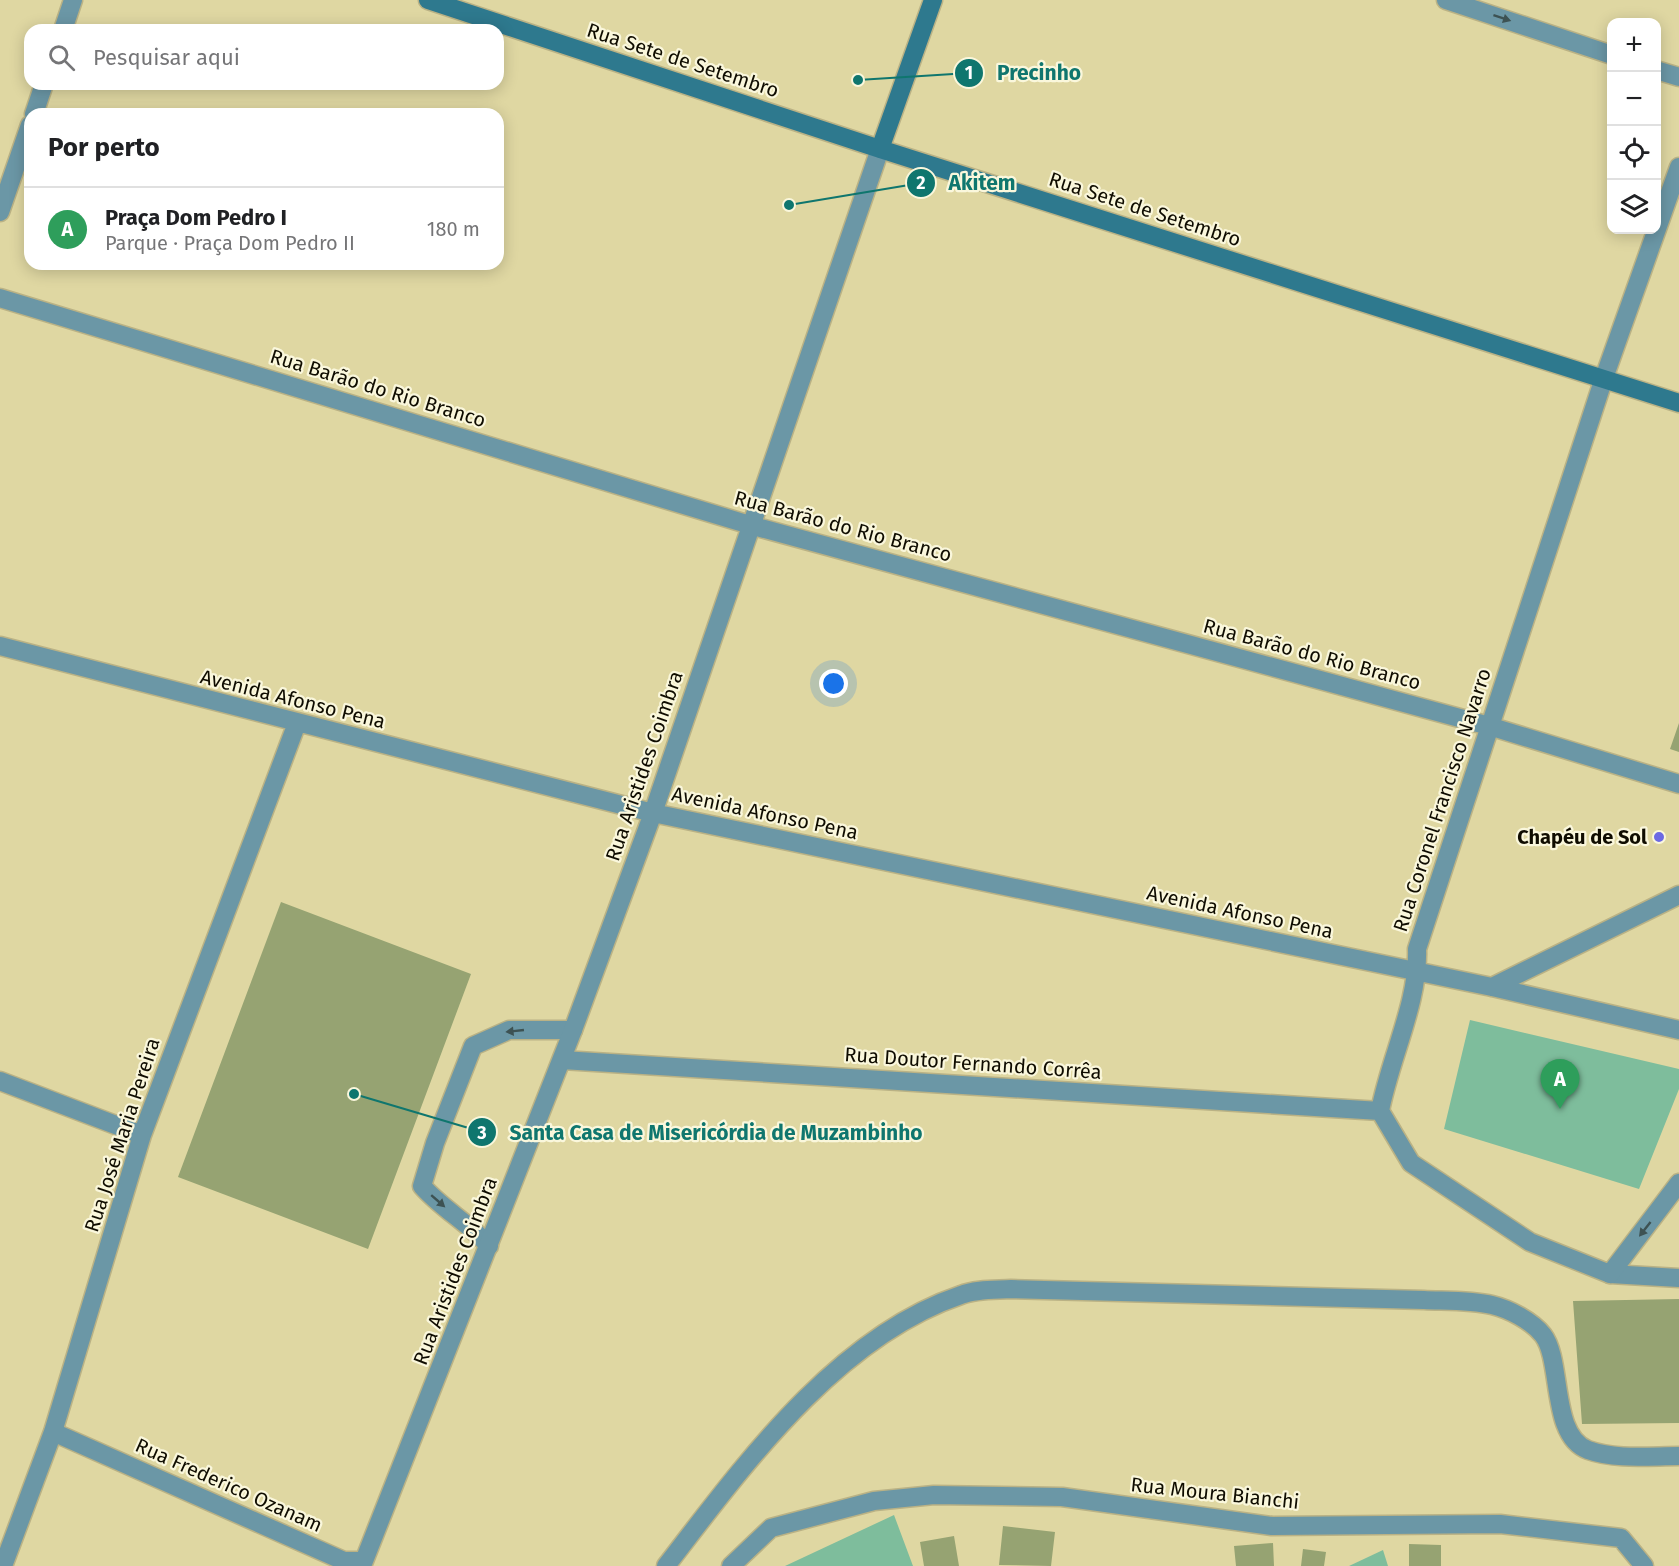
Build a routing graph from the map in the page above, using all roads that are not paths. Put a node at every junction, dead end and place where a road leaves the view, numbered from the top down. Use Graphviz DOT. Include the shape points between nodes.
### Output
graph roads {
  1 [pos="73,0"];
  2 [pos="428,0"];
  3 [pos="933,0"];
  4 [pos="1446,0"];
  5 [pos="65,24"];
  6 [pos="501,24"];
  7 [pos="504,25"];
  8 [pos="1607,54"];
  9 [pos="1661,72"];
  10 [pos="1679,77"];
  11 [pos="42,90"];
  12 [pos="36,108"];
  13 [pos="24,142"];
  14 [pos="880,149"];
  15 [pos="1679,167"];
  16 [pos="0,212"];
  17 [pos="0,298"];
  18 [pos="1604,378"];
  19 [pos="1679,403"];
  20 [pos="750,525"];
  21 [pos="0,646"];
  22 [pos="297,723"];
  23 [pos="1489,726"];
  24 [pos="1679,784"];
  25 [pos="653,813"];
  26 [pos="1679,895"];
  27 [pos="1418,972"];
  28 [pos="1492,987"];
  29 [pos="573,1030"];
  30 [pos="1679,1030"];
  31 [pos="562,1059"];
  32 [pos="0,1081"];
  33 [pos="1380,1111"];
  34 [pos="142,1135"];
  35 [pos="1679,1183"];
  36 [pos="489,1246"];
  37 [pos="1610,1274"];
  38 [pos="1679,1278"];
  39 [pos="53,1432"];
  40 [pos="1679,1456"];
  41 [pos="374,1537"];
  42 [pos="3,1566"];
  43 [pos="666,1566"];
  44 [pos="731,1566"];
  45 [pos="1644,1566"];
  1 -- 5 [label="street"];
  2 -- 6 [label="main road, Rua Sete de Setembro"];
  3 -- 14 [label="main road, Rua Aristides Coimbra"];
  4 -- 8 [label="street, one-way"];
  7 -- 14 [label="main road, Rua Sete de Setembro"];
  9 -- 10 [label="street"];
  11 -- 12 [label="street"];
  13 -- 16 [label="street"];
  14 -- 18 [label="main road, Rua Sete de Setembro"];
  14 -- 20 [label="street, Rua Aristides Coimbra"];
  15 -- 18 [label="street, Rua Coronel Francisco Navarro"];
  17 -- 20 [label="street, Rua Barão do Rio Branco"];
  18 -- 19 [label="main road, Rua Sete de Setembro"];
  18 -- 23 [label="street, Rua Coronel Francisco Navarro"];
  20 -- 23 [label="street, Rua Barão do Rio Branco"];
  20 -- 25 [label="street, Rua Aristides Coimbra"];
  21 -- 22 [label="street, Avenida Afonso Pena"];
  22 -- 25 [label="street, Avenida Afonso Pena"];
  22 -- 34 [label="street, Rua José Maria Pereira"];
  23 -- 24 [label="street, Rua Barão do Rio Branco"];
  23 -- 27 [label="street, Rua Coronel Francisco Navarro" via="1418,949"];
  25 -- 27 [label="street, Avenida Afonso Pena"];
  25 -- 29 [label="street, Rua Aristides Coimbra"];
  26 -- 28 [label="street"];
  27 -- 28 [label="street, Avenida Afonso Pena"];
  27 -- 33 [label="street, Rua Coronel Francisco Navarro"];
  28 -- 30 [label="street, Avenida Afonso Pena"];
  29 -- 31 [label="street, Rua Aristides Coimbra"];
  29 -- 36 [label="street, one-way" via="509,1030 473,1046 435,1143 423,1186 435,1201 473,1227"];
  31 -- 33 [label="street, Rua Doutor Fernando Corrêa"];
  31 -- 36 [label="street, Rua Aristides Coimbra"];
  32 -- 34 [label="street"];
  33 -- 37 [label="street" via="1411,1163 1419,1169 1530,1242"];
  34 -- 39 [label="street, Rua José Maria Pereira"];
  35 -- 37 [label="street, one-way"];
  36 -- 41 [label="street, Rua Aristides Coimbra"];
  37 -- 38 [label="street"];
  39 -- 41 [label="street, Rua Frederico Ozanam" via="344,1560 364,1562"];
  39 -- 42 [label="street, Rua José Maria Pereira"];
  40 -- 43 [label="street" via="1613,1456 1586,1449 1572,1437 1560,1407 1544,1335 1526,1320 1492,1305 1412,1299 1035,1289 964,1294 918,1312 853,1356 801,1405 735,1478"];
  44 -- 45 [label="street, Rua Moura Bianchi" via="771,1528 874,1502 934,1495 1062,1497 1272,1526 1500,1524 1621,1538"];
}
